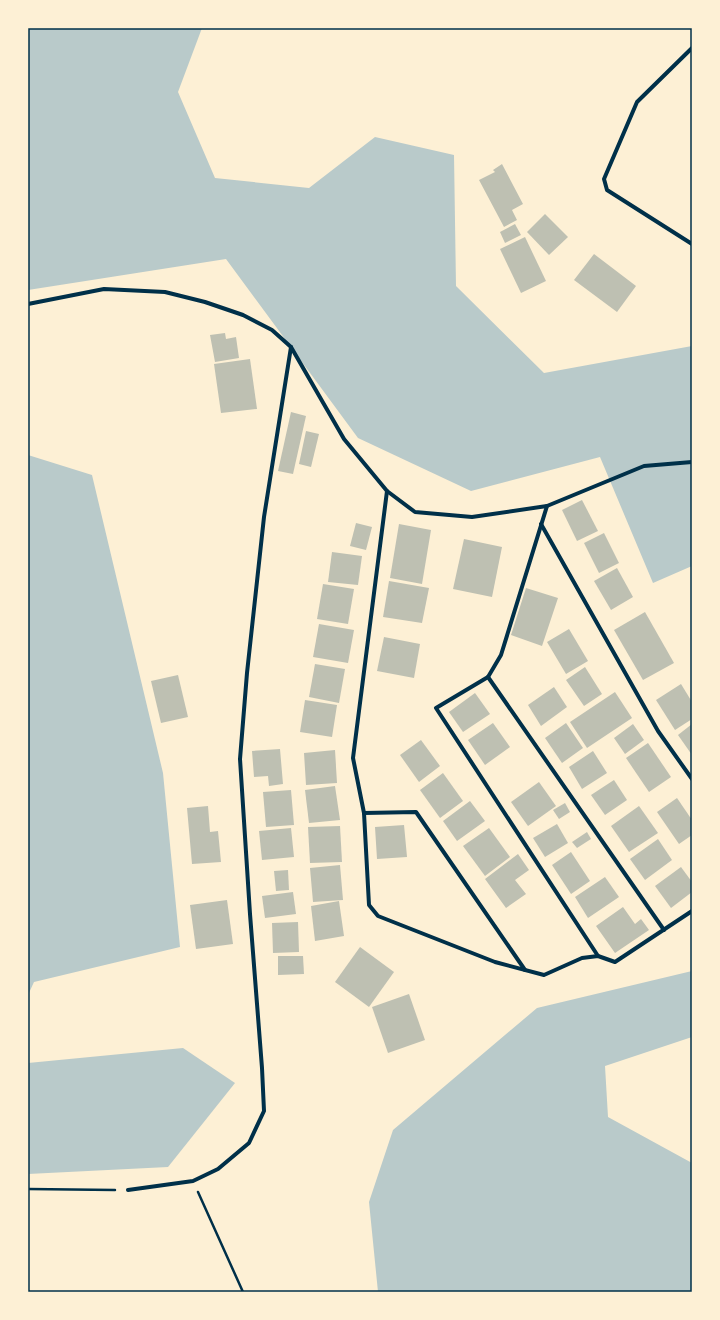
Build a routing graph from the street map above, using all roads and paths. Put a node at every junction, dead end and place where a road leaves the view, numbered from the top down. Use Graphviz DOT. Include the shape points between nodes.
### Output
graph roads {
  1 [pos="692,48"];
  2 [pos="692,244"];
  3 [pos="28,304"];
  4 [pos="291,347"];
  5 [pos="692,462"];
  6 [pos="387,491"];
  7 [pos="547,506"];
  8 [pos="541,524"];
  9 [pos="488,677"];
  10 [pos="692,779"];
  11 [pos="364,813"];
  12 [pos="692,911"];
  13 [pos="664,930"];
  14 [pos="598,956"];
  15 [pos="525,970"];
  16 [pos="193,1180"];
  17 [pos="28,1189"];
  18 [pos="128,1190"];
  19 [pos="243,1292"];
  1 -- 2 [label="street" via="637,102 604,179 607,190"];
  3 -- 4 [label="street" via="104,289 165,292 244,315 272,330"];
  4 -- 6 [label="street" via="344,439"];
  4 -- 16 [label="street" via="264,517 240,759 264,1111 249,1143 218,1169"];
  5 -- 7 [label="street" via="644,466"];
  6 -- 7 [label="street" via="415,512 472,517"];
  6 -- 11 [label="street" via="353,758"];
  7 -- 8 [label="street"];
  8 -- 9 [label="street" via="500,655"];
  8 -- 10 [label="street" via="658,731"];
  9 -- 13 [label="street"];
  9 -- 14 [label="street" via="436,708"];
  11 -- 15 [label="street" via="416,812"];
  11 -- 15 [label="street" via="369,906 378,916 495,962"];
  12 -- 13 [label="street"];
  13 -- 14 [label="street" via="615,962"];
  14 -- 15 [label="street" via="582,958 544,975"];
  16 -- 18 [label="street"];
  16 -- 19 [label="path"];
  17 -- 18 [label="path"];
}
